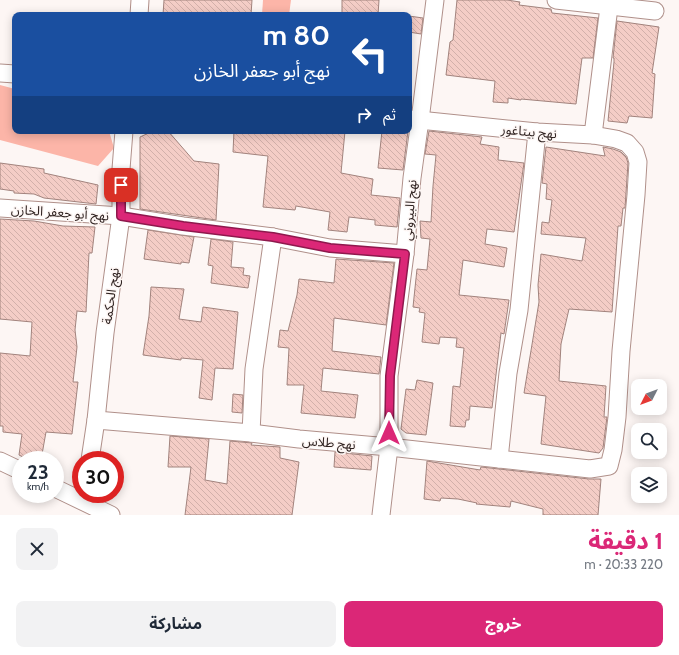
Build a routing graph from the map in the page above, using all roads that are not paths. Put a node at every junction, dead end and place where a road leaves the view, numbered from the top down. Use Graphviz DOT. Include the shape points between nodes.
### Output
graph roads {
  1 [pos="140,0"];
  2 [pos="435,0"];
  3 [pos="556,0"];
  4 [pos="609,7"];
  5 [pos="655,11"];
  6 [pos="139,12"];
  7 [pos="0,73"];
  8 [pos="12,74"];
  9 [pos="415,120"];
  10 [pos="536,132"];
  11 [pos="124,134"];
  12 [pos="593,136"];
  13 [pos="0,208"];
  14 [pos="121,216"];
  15 [pos="273,237"];
  16 [pos="405,254"];
  17 [pos="96,420"];
  18 [pos="251,433"];
  19 [pos="389,447"];
  20 [pos="91,451"];
  21 [pos="499,459"];
  22 [pos="0,461"];
  23 [pos="609,466"];
  24 [pos="12,467"];
  25 [pos="93,503"];
  26 [pos="111,515"];
  27 [pos="381,515"];
  1 -- 6 [label="street"];
  2 -- 9 [label="street, نهج البيروني"];
  3 -- 4 [label="street"];
  4 -- 5 [label="street"];
  4 -- 12 [label="street"];
  7 -- 8 [label="street"];
  9 -- 10 [label="street, نهج بيتاغور"];
  9 -- 16 [label="street, نهج البيروني"];
  10 -- 12 [label="street, نهج بيتاغور"];
  10 -- 21 [label="street" via="519,310 508,373"];
  11 -- 14 [label="street, نهج الحكمة"];
  12 -- 23 [label="street, نهج بيتاغور" via="626,143 635,152 638,162 617,416"];
  13 -- 14 [label="street, نهج أبو جعفر الخازن"];
  14 -- 15 [label="street, نهج أبو جعفر الخازن"];
  14 -- 17 [label="street, نهج الحكمة"];
  15 -- 16 [label="street, نهج أبو جعفر الخازن" via="330,248"];
  15 -- 18 [label="street" via="254,369"];
  16 -- 19 [label="street, نهج البيروني" via="390,376"];
  17 -- 18 [label="street, نهج طلاس"];
  17 -- 20 [label="street, نهج الحكمة"];
  18 -- 19 [label="street, نهج طلاس"];
  19 -- 21 [label="street, نهج طلاس"];
  19 -- 27 [label="street, نهج البيروني"];
  21 -- 23 [label="street, نهج طلاس" via="590,469"];
  22 -- 24 [label="street"];
  25 -- 26 [label="street"];
}
